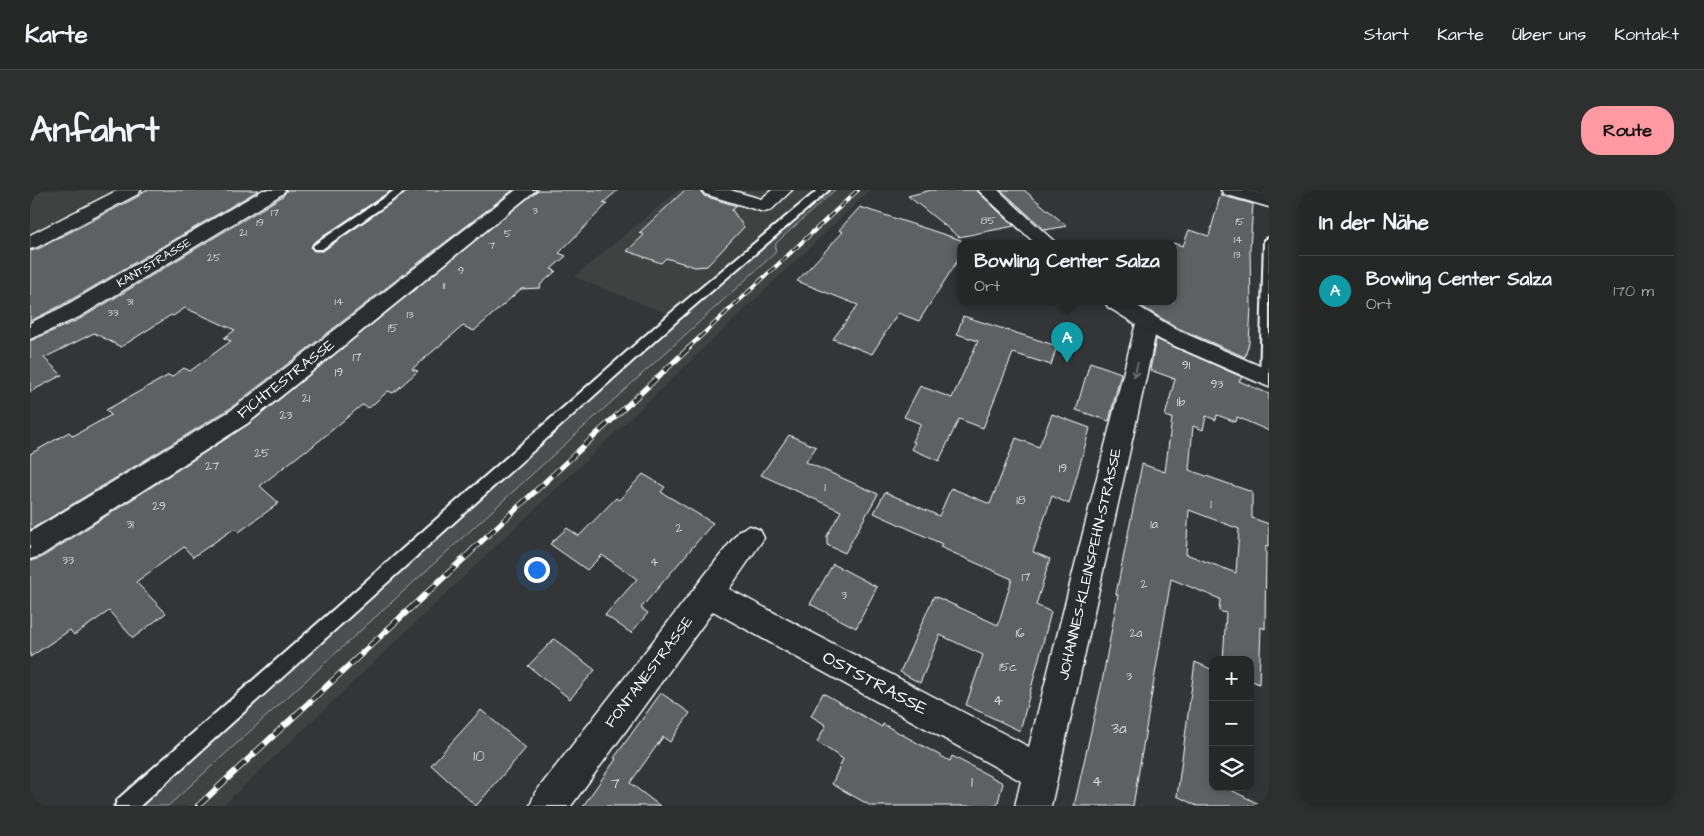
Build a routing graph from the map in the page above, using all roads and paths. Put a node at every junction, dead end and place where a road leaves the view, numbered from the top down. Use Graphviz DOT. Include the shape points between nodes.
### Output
graph roads {
  1 [pos="132,190"];
  2 [pos="276,190"];
  3 [pos="402,190"];
  4 [pos="527,190"];
  5 [pos="710,190"];
  6 [pos="783,190"];
  7 [pos="824,190"];
  8 [pos="987,190"];
  9 [pos="1230,190"];
  10 [pos="1269,201"];
  11 [pos="1043,240"];
  12 [pos="1269,240"];
  13 [pos="30,244"];
  14 [pos="318,246"];
  15 [pos="1120,305"];
  16 [pos="1147,323"];
  17 [pos="30,332"];
  18 [pos="1268,379"];
  19 [pos="750,538"];
  20 [pos="30,547"];
  21 [pos="709,593"];
  22 [pos="1042,772"];
  23 [pos="125,806"];
  24 [pos="548,806"];
  25 [pos="1034,806"];
  1 -- 13 [label="street"];
  2 -- 17 [label="street, KANTSTRASSE" via="71,312"];
  3 -- 14 [label="lane"];
  4 -- 20 [label="street, FICHTESTRASSE" via="239,417"];
  5 -- 6 [label="street" via="764,206"];
  7 -- 23 [label="lane" via="676,316"];
  8 -- 11 [label="street"];
  9 -- 10 [label="street"];
  12 -- 18 [label="lane"];
  15 -- 16 [label="street"];
  16 -- 18 [label="street"];
  16 -- 22 [label="street, JOHANNES-KLEINSPEHN-STRASSE, one-way"];
  19 -- 21 [label="street, FONTANESTRASSE"];
  21 -- 22 [label="street, OSTSTRASSE"];
  21 -- 24 [label="street, FONTANESTRASSE"];
  22 -- 25 [label="street, JOHANNES-KLEINSPEHN-STRASSE"];
}
